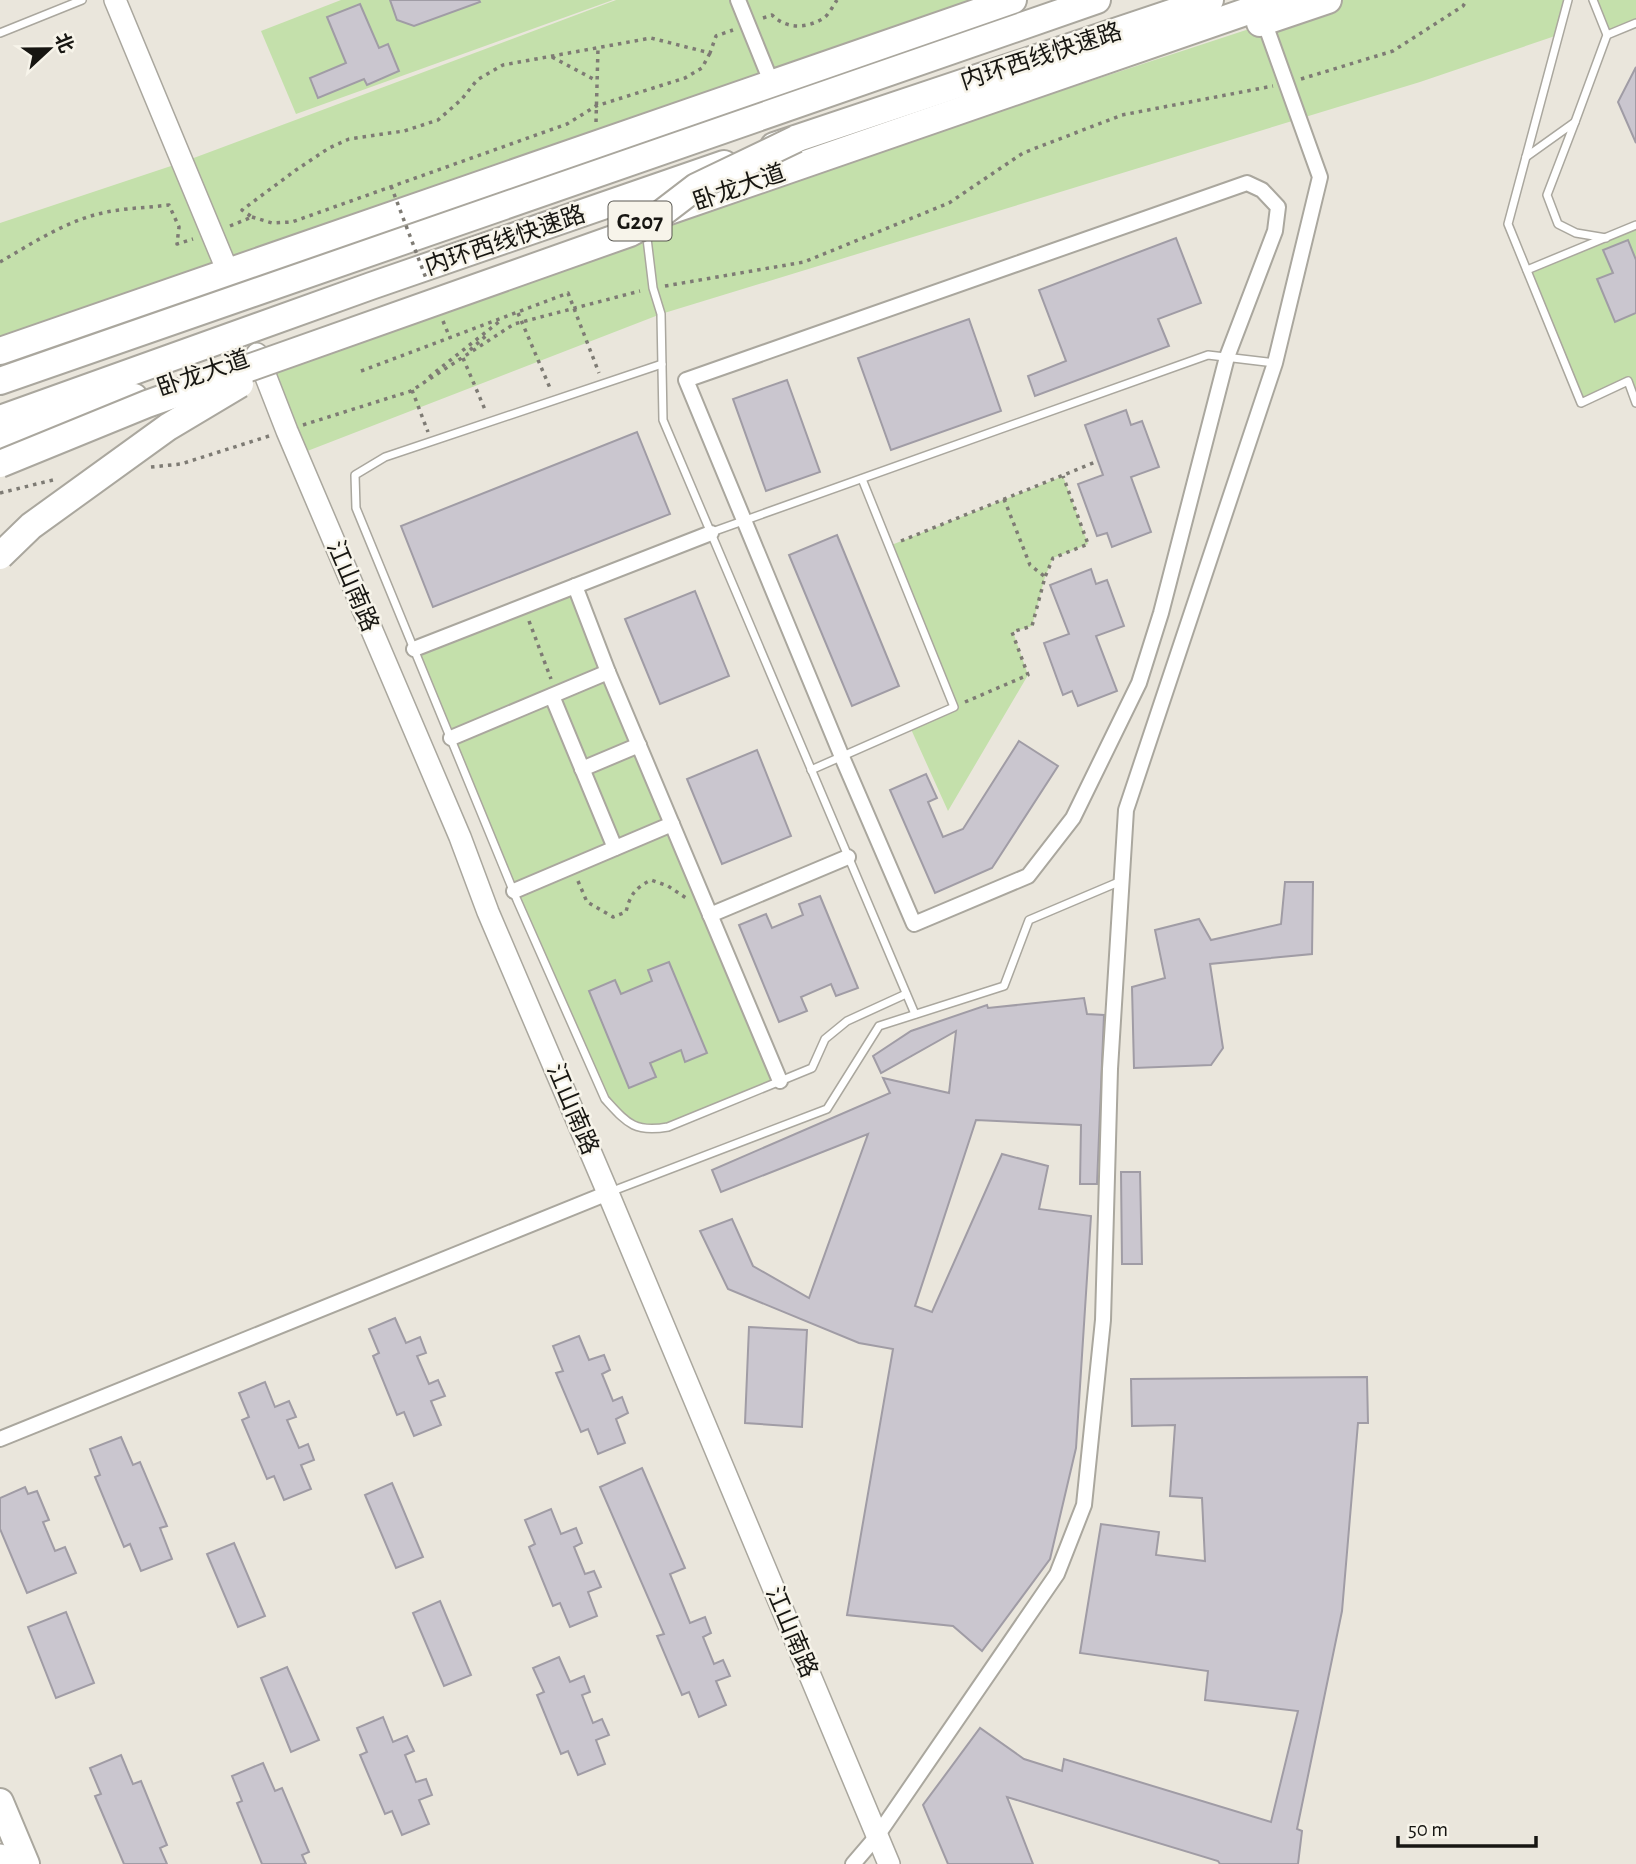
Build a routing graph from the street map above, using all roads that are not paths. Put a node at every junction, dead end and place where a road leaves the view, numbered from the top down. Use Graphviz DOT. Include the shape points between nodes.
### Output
graph roads {
  1 [pos="82,0"];
  2 [pos="116,0"];
  3 [pos="738,0"];
  4 [pos="971,0"];
  5 [pos="1013,0"];
  6 [pos="1097,0"];
  7 [pos="1210,0"];
  8 [pos="1328,0"];
  9 [pos="1567,0"];
  10 [pos="1593,0"];
  11 [pos="1291,4"];
  12 [pos="1264,21"];
  13 [pos="1636,23"];
  14 [pos="0,33"];
  15 [pos="1607,35"];
  16 [pos="808,71"];
  17 [pos="772,84"];
  18 [pos="1019,90"];
  19 [pos="1575,122"];
  20 [pos="796,139"];
  21 [pos="1526,157"];
  22 [pos="644,219"];
  23 [pos="1636,225"];
  24 [pos="1606,237"];
  25 [pos="415,238"];
  26 [pos="1527,270"];
  27 [pos="228,272"];
  28 [pos="0,351"];
  29 [pos="293,353"];
  30 [pos="257,354"];
  31 [pos="1227,358"];
  32 [pos="0,360"];
  33 [pos="1275,363"];
  34 [pos="662,364"];
  35 [pos="1636,378"];
  36 [pos="1628,381"];
  37 [pos="0,382"];
  38 [pos="1636,403"];
  39 [pos="0,419"];
  40 [pos="0,444"];
  41 [pos="0,464"];
  42 [pos="862,479"];
  43 [pos="743,521"];
  44 [pos="711,533"];
  45 [pos="0,556"];
  46 [pos="575,586"];
  47 [pos="414,649"];
  48 [pos="608,672"];
  49 [pos="554,695"];
  50 [pos="451,738"];
  51 [pos="639,745"];
  52 [pos="842,757"];
  53 [pos="582,769"];
  54 [pos="811,770"];
  55 [pos="672,824"];
  56 [pos="615,848"];
  57 [pos="848,857"];
  58 [pos="1122,881"];
  59 [pos="514,891"];
  60 [pos="710,915"];
  61 [pos="906,994"];
  62 [pos="915,1014"];
  63 [pos="780,1081"];
  64 [pos="608,1193"];
  65 [pos="0,1439"];
  66 [pos="0,1802"];
  67 [pos="877,1836"];
  68 [pos="0,1849"];
  69 [pos="0,1856"];
  70 [pos="5,1864"];
  71 [pos="26,1864"];
  72 [pos="853,1864"];
  73 [pos="889,1864"];
  1 -- 14 [label="lane"];
  2 -- 27 [label="street"];
  3 -- 17 [label="street"];
  4 -- 16 [label="highway"];
  5 -- 16 [label="highway"];
  6 -- 25 [label="highway, 内环西线快速路"];
  7 -- 20 [label="highway, 内环西线快速路"];
  8 -- 11 [label="highway"];
  9 -- 21 [label="lane"];
  10 -- 15 [label="lane"];
  11 -- 12 [label="highway"];
  11 -- 18 [label="highway, 卧龙大道 / G207"];
  12 -- 18 [label="highway"];
  12 -- 33 [label="street" via="1320,177"];
  13 -- 15 [label="lane"];
  15 -- 19 [label="lane"];
  16 -- 17 [label="highway"];
  17 -- 27 [label="highway"];
  18 -- 22 [label="highway, 卧龙大道 / G207"];
  19 -- 21 [label="lane"];
  19 -- 24 [label="lane" via="1547,195 1558,223 1576,233"];
  20 -- 29 [label="highway, bridge" via="696,187 630,233"];
  20 -- 39 [label="highway, 内环西线快速路, bridge"];
  21 -- 26 [label="lane" via="1508,224"];
  22 -- 30 [label="highway, 卧龙大道 / G207"];
  22 -- 34 [label="lane" via="661,314"];
  23 -- 24 [label="lane"];
  24 -- 26 [label="lane"];
  25 -- 32 [label="highway" via="272,268"];
  25 -- 37 [label="highway, 内环西线快速路"];
  26 -- 36 [label="lane" via="1581,403"];
  27 -- 28 [label="highway"];
  29 -- 41 [label="highway, bridge" via="146,404"];
  29 -- 45 [label="highway, bridge" via="168,427 31,526"];
  30 -- 40 [label="highway, 卧龙大道 / G207"];
  30 -- 64 [label="street, 江山南路"];
  31 -- 33 [label="lane"];
  31 -- 42 [label="lane" via="1208,355"];
  31 -- 43 [label="street" via="1275,231 1278,207 1262,190 1247,183 686,380"];
  31 -- 52 [label="street" via="1139,683 1073,818 1028,876 914,924"];
  33 -- 58 [label="street" via="1126,810"];
  34 -- 44 [label="lane" via="663,420"];
  34 -- 47 [label="lane" via="385,457 355,475 356,508"];
  35 -- 36 [label="lane"];
  36 -- 38 [label="lane"];
  42 -- 43 [label="lane"];
  42 -- 52 [label="lane" via="954,707"];
  43 -- 44 [label="lane"];
  43 -- 52 [label="street"];
  44 -- 46 [label="street"];
  44 -- 54 [label="lane"];
  46 -- 47 [label="street"];
  46 -- 48 [label="street"];
  47 -- 50 [label="lane"];
  48 -- 49 [label="street"];
  48 -- 51 [label="street"];
  49 -- 50 [label="street"];
  49 -- 53 [label="street"];
  50 -- 59 [label="lane"];
  51 -- 53 [label="street"];
  51 -- 55 [label="street"];
  52 -- 54 [label="lane"];
  53 -- 56 [label="street"];
  54 -- 57 [label="lane"];
  55 -- 56 [label="street"];
  55 -- 60 [label="street"];
  56 -- 59 [label="street"];
  57 -- 60 [label="street"];
  57 -- 61 [label="lane"];
  58 -- 62 [label="lane" via="1029,920 1004,986"];
  58 -- 67 [label="street" via="1110,1069 1104,1320 1084,1505 1057,1574"];
  59 -- 63 [label="lane" via="606,1099 627,1124 648,1130 667,1127"];
  60 -- 63 [label="street"];
  61 -- 62 [label="lane"];
  61 -- 63 [label="lane" via="847,1021 825,1039 813,1068"];
  62 -- 64 [label="lane" via="879,1026 827,1109"];
  64 -- 65 [label="street"];
  64 -- 67 [label="street, 江山南路"];
  66 -- 71 [label="highway"];
  67 -- 72 [label="street"];
  67 -- 73 [label="street, 江山南路"];
  68 -- 70 [label="highway"];
  69 -- 70 [label="main road"];
}
